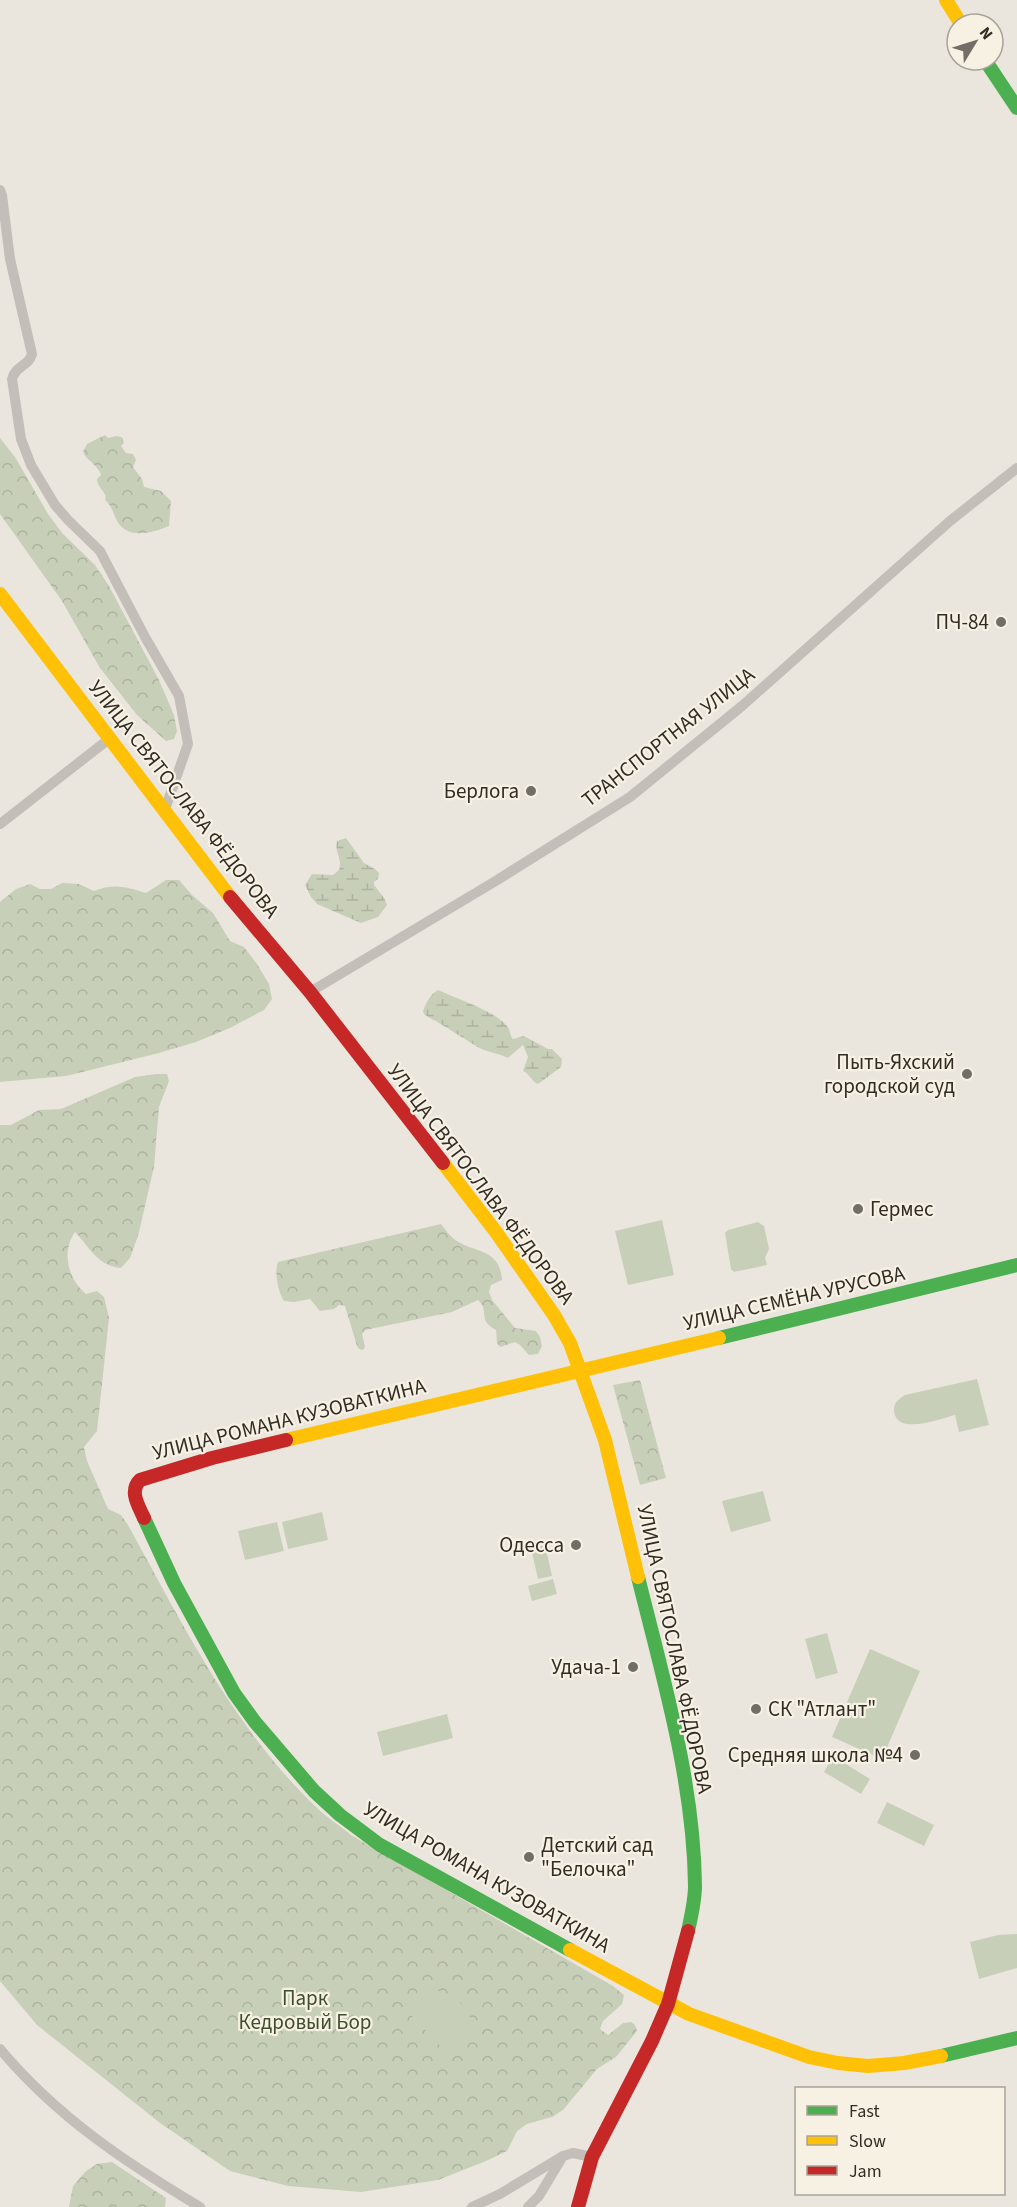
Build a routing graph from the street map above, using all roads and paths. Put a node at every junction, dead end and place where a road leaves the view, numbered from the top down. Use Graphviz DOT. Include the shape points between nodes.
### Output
graph roads {
  1 [pos="993,72"];
  2 [pos="1017,108"];
  3 [pos="0,189"];
  4 [pos="1017,468"];
  5 [pos="0,594"];
  6 [pos="109,739"];
  7 [pos="164,812"];
  8 [pos="0,824"];
  9 [pos="310,992"];
  10 [pos="1017,1265"];
  11 [pos="581,1370"];
  12 [pos="668,2004"];
  13 [pos="1017,2038"];
  14 [pos="0,2049"];
  15 [pos="563,2156"];
  16 [pos="592,2157"];
  17 [pos="200,2207"];
  18 [pos="472,2207"];
  19 [pos="528,2207"];
  20 [pos="578,2207"];
  1 -- 2 [label="street"];
  3 -- 7 [label="street" via="10,260 32,354 12,379 31,465 55,505 100,551 179,696 188,744"];
  4 -- 9 [label="street, ТРАНСПОРТНАЯ УЛИЦА" via="950,521 742,706 630,797"];
  5 -- 6 [label="street, УЛИЦА СВЯТОСЛАВА ФЁДОРОВА"];
  6 -- 7 [label="street, УЛИЦА СВЯТОСЛАВА ФЁДОРОВА"];
  6 -- 8 [label="street"];
  7 -- 9 [label="street, УЛИЦА СВЯТОСЛАВА ФЁДОРОВА"];
  9 -- 11 [label="street, УЛИЦА СВЯТОСЛАВА ФЁДОРОВА" via="496,1232 541,1295"];
  10 -- 11 [label="street, УЛИЦА СЕМЁНА УРУСОВА"];
  11 -- 12 [label="street, УЛИЦА СВЯТОСЛАВА ФЁДОРОВА" via="617,1486 687,1792 695,1888 688,1934"];
  11 -- 12 [label="street, УЛИЦА РОМАНА КУЗОВАТКИНА" via="212,1458 140,1480 134,1497 174,1583 234,1693 287,1761 327,1804 380,1845"];
  12 -- 13 [label="street, УЛИЦА РОМАНА КУЗОВАТКИНА" via="711,2024 792,2052 848,2065 900,2063"];
  12 -- 16 [label="street, УЛИЦА СВЯТОСЛАВА ФЁДОРОВА"];
  14 -- 17 [label="street" via="57,2109 92,2137"];
  15 -- 16 [label="street" via="573,2153"];
  15 -- 18 [label="street"];
  15 -- 19 [label="street"];
  16 -- 20 [label="street, УЛИЦА СВЯТОСЛАВА ФЁДОРОВА"];
}
